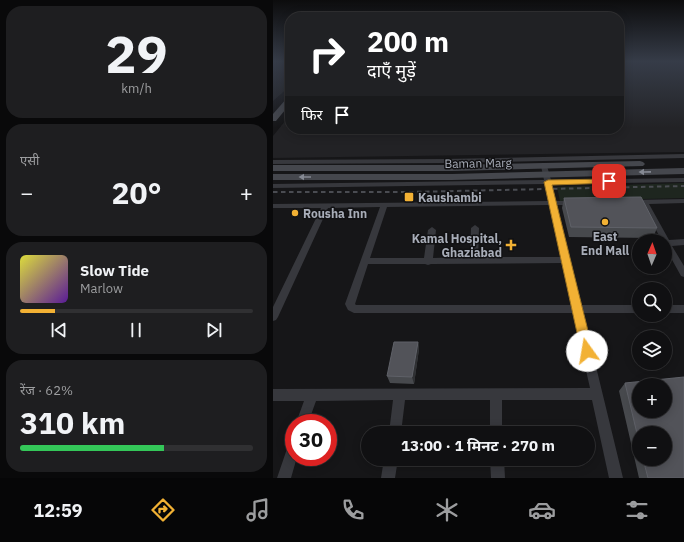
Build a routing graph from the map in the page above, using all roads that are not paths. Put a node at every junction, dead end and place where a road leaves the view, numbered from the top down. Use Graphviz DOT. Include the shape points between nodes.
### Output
graph roads {
  1 [pos="285,100"];
  2 [pos="285,106"];
  3 [pos="273,113"];
  4 [pos="273,119"];
  5 [pos="684,156"];
  6 [pos="273,162"];
  7 [pos="684,163"];
  8 [pos="273,168"];
  9 [pos="684,171"];
  10 [pos="336,172"];
  11 [pos="546,174"];
  12 [pos="273,177"];
  13 [pos="684,180"];
  14 [pos="273,186"];
  15 [pos="684,201"];
  16 [pos="629,202"];
  17 [pos="644,202"];
  18 [pos="583,203"];
  19 [pos="553,204"];
  20 [pos="384,205"];
  21 [pos="273,206"];
  22 [pos="325,206"];
  23 [pos="475,228"];
  24 [pos="432,230"];
  25 [pos="663,234"];
  26 [pos="684,242"];
  27 [pos="672,243"];
  28 [pos="672,251"];
  29 [pos="566,260"];
  30 [pos="365,261"];
  31 [pos="474,261"];
  32 [pos="428,262"];
  33 [pos="684,274"];
  34 [pos="577,309"];
  35 [pos="632,309"];
  36 [pos="672,309"];
  37 [pos="684,309"];
  38 [pos="273,317"];
  39 [pos="273,394"];
  40 [pos="400,394"];
  41 [pos="496,394"];
  42 [pos="597,394"];
  43 [pos="312,395"];
  44 [pos="305,414"];
  45 [pos="396,426"];
  46 [pos="496,426"];
  47 [pos="288,466"];
  48 [pos="390,466"];
  49 [pos="497,466"];
  50 [pos="284,478"];
  51 [pos="388,478"];
  52 [pos="498,478"];
  53 [pos="616,478"];
  1 -- 3 [label="main road"];
  2 -- 4 [label="main road"];
  5 -- 6 [label="street" via="445,162"];
  7 -- 11 [label="main road, Baman Marg"];
  8 -- 10 [label="main road, Baman Marg"];
  9 -- 11 [label="main road, Baman Marg, one-way"];
  10 -- 11 [label="main road, Baman Marg" via="453,177"];
  10 -- 12 [label="main road, Baman Marg, one-way"];
  11 -- 13 [label="street"];
  11 -- 14 [label="street"];
  11 -- 19 [label="street"];
  15 -- 17 [label="street"];
  16 -- 17 [label="street"];
  17 -- 25 [label="street"];
  18 -- 19 [label="street"];
  19 -- 20 [label="street"];
  19 -- 29 [label="street"];
  20 -- 22 [label="street"];
  20 -- 30 [label="street"];
  21 -- 22 [label="street"];
  22 -- 38 [label="street"];
  23 -- 31 [label="street"];
  24 -- 32 [label="street"];
  26 -- 27 [label="street"];
  28 -- 33 [label="street"];
  29 -- 31 [label="street"];
  29 -- 34 [label="street"];
  30 -- 32 [label="street"];
  30 -- 34 [label="street" via="350,304 354,309"];
  31 -- 32 [label="street"];
  34 -- 35 [label="street"];
  34 -- 42 [label="street"];
  36 -- 37 [label="street"];
  39 -- 43 [label="street"];
  40 -- 41 [label="street"];
  40 -- 43 [label="street"];
  40 -- 45 [label="street"];
  41 -- 42 [label="street"];
  41 -- 46 [label="street"];
  42 -- 53 [label="street"];
  43 -- 44 [label="street"];
  47 -- 50 [label="street"];
  48 -- 51 [label="street"];
  49 -- 52 [label="street"];
}
